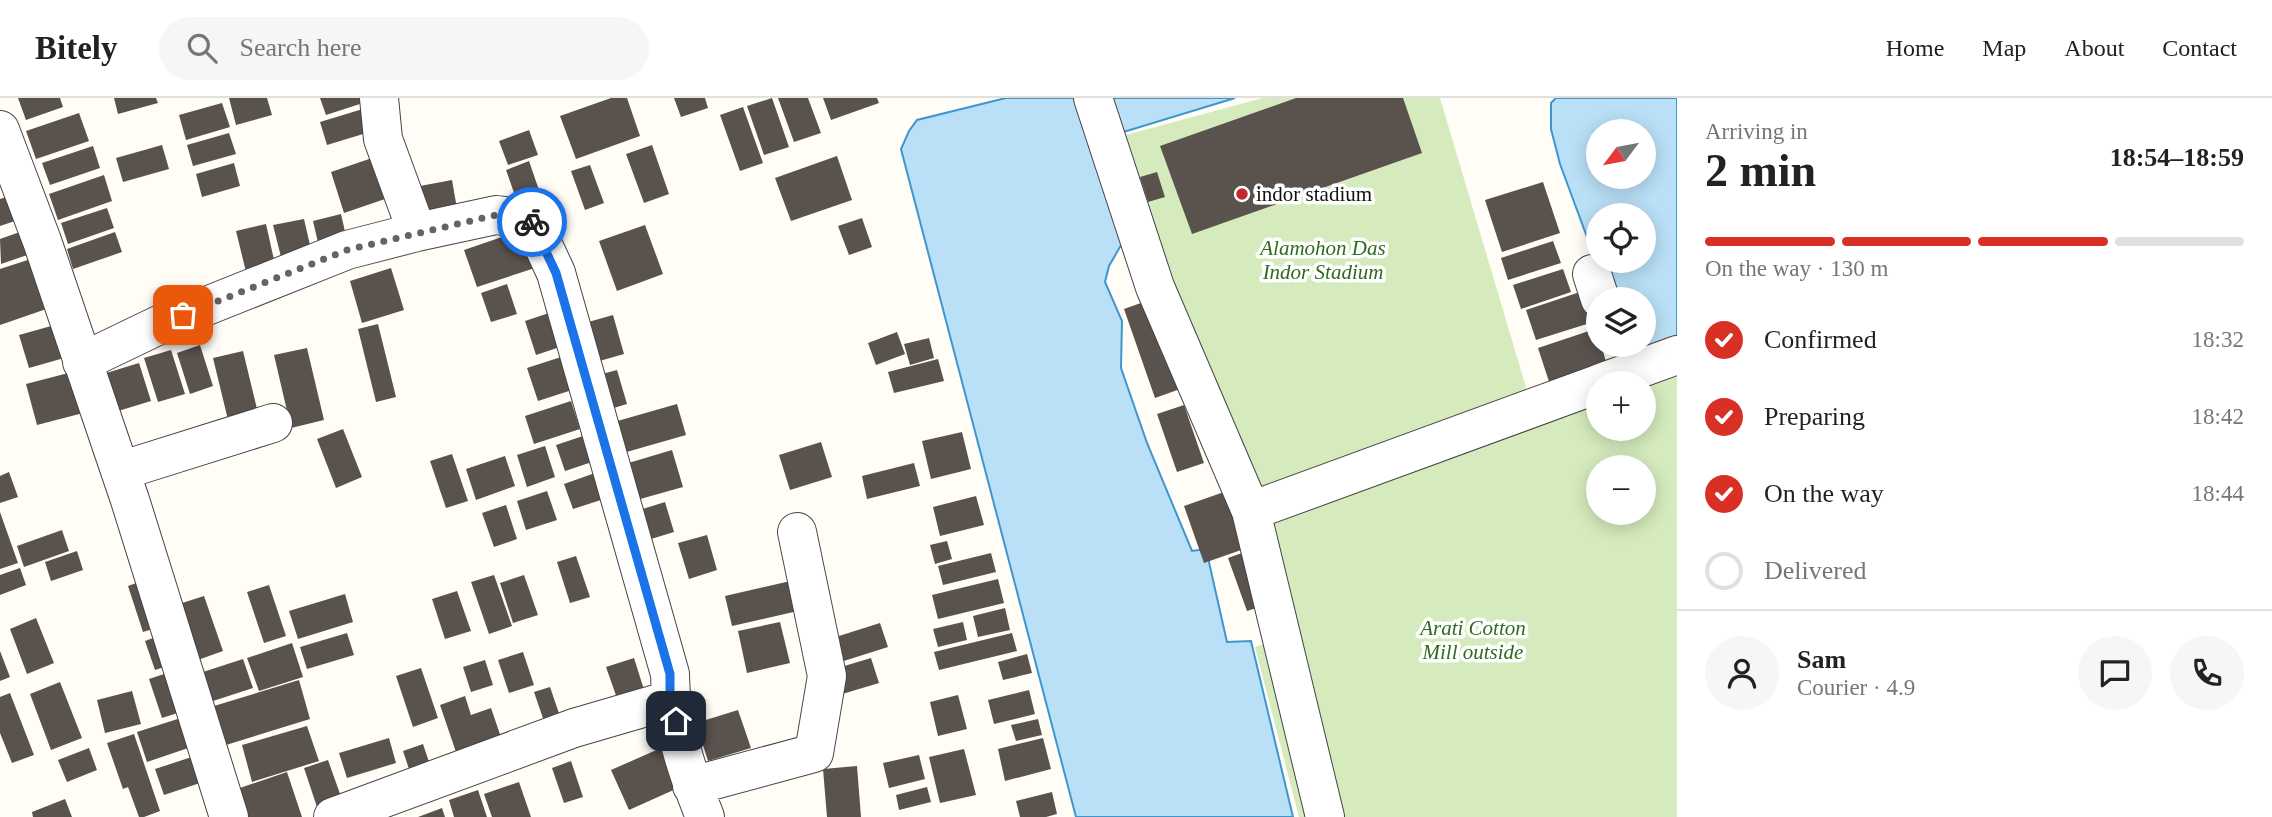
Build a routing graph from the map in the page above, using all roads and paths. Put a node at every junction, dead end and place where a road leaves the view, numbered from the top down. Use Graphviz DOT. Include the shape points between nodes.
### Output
graph roads {
  1 [pos="379,98"];
  2 [pos="1093,98"];
  3 [pos="0,131"];
  4 [pos="417,232"];
  5 [pos="1677,355"];
  6 [pos="82,362"];
  7 [pos="1614,371"];
  8 [pos="1586,381"];
  9 [pos="273,423"];
  10 [pos="120,471"];
  11 [pos="1251,511"];
  12 [pos="797,533"];
  13 [pos="670,700"];
  14 [pos="699,801"];
  15 [pos="229,817"];
  16 [pos="333,817"];
  17 [pos="1325,817"];
  1 -- 4 [label="street" via="383,139"];
  2 -- 11 [label="street" via="1155,287"];
  3 -- 6 [label="street"];
  4 -- 6 [label="street" via="347,250 159,325"];
  4 -- 13 [label="street" via="496,215 531,219 556,273 670,674"];
  5 -- 7 [label="street"];
  6 -- 10 [label="street"];
  8 -- 11 [label="street"];
  9 -- 10 [label="street"];
  10 -- 15 [label="street"];
  11 -- 17 [label="street"];
  12 -- 14 [label="street" via="827,676 814,753"];
  13 -- 14 [label="street"];
  13 -- 16 [label="street" via="574,728"];
}
